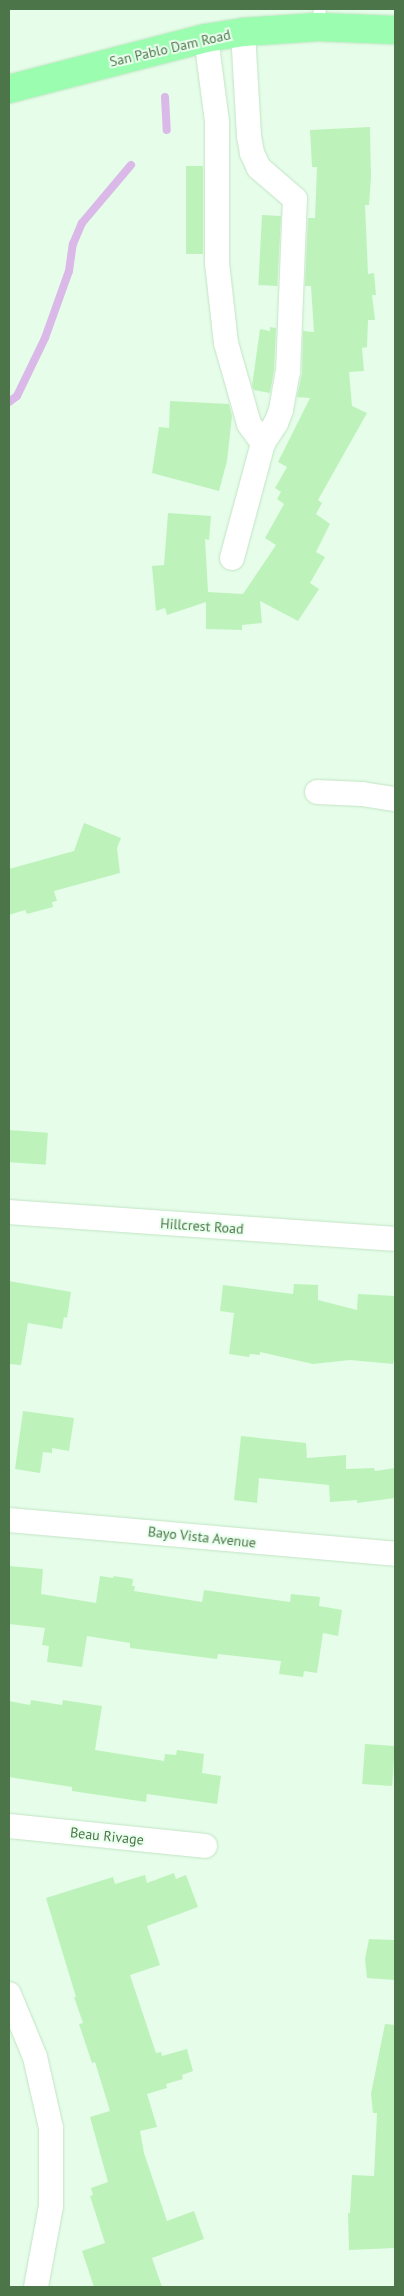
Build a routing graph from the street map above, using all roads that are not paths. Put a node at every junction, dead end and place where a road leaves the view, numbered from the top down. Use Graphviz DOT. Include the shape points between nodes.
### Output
graph roads {
  1 [pos="319,18"];
  2 [pos="395,30"];
  3 [pos="243,32"];
  4 [pos="206,38"];
  5 [pos="9,89"];
  6 [pos="263,443"];
  7 [pos="232,558"];
  8 [pos="317,792"];
  9 [pos="395,799"];
  10 [pos="9,1212"];
  11 [pos="395,1239"];
  12 [pos="9,1520"];
  13 [pos="395,1554"];
  14 [pos="9,1826"];
  15 [pos="205,1846"];
  16 [pos="9,1994"];
  17 [pos="36,2287"];
  1 -- 2 [label="main road, San Pablo Dam Road"];
  1 -- 3 [label="main road, San Pablo Dam Road"];
  3 -- 4 [label="main road, San Pablo Dam Road"];
  3 -- 6 [label="street" via="248,136 252,153 259,168 296,199 288,372 281,410"];
  4 -- 5 [label="main road, San Pablo Dam Road"];
  4 -- 6 [label="street" via="218,122 217,263 226,343 249,424"];
  6 -- 7 [label="street"];
  8 -- 9 [label="street"];
  10 -- 11 [label="street, Hillcrest Road"];
  12 -- 13 [label="street, Bayo Vista Avenue"];
  14 -- 15 [label="street, Beau Rivage"];
  16 -- 17 [label="street" via="35,2057 51,2128 50,2206"];
}
